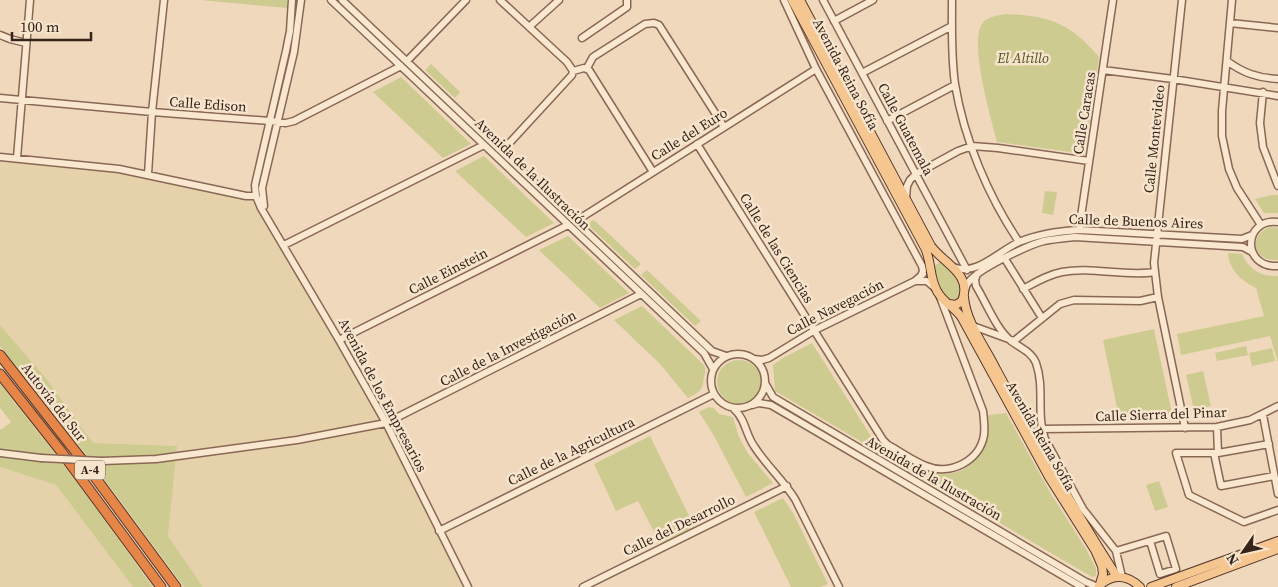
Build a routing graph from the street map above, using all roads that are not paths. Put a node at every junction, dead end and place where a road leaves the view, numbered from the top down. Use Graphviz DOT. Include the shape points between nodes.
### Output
graph roads {
  1 [pos="30,0"];
  2 [pos="164,0"];
  3 [pos="292,0"];
  4 [pos="301,0"];
  5 [pos="331,0"];
  6 [pos="342,0"];
  7 [pos="466,0"];
  8 [pos="500,0"];
  9 [pos="559,0"];
  10 [pos="628,0"];
  11 [pos="784,0"];
  12 [pos="792,0"];
  13 [pos="800,0"];
  14 [pos="823,0"];
  15 [pos="873,0"];
  16 [pos="952,0"];
  17 [pos="1114,0"];
  18 [pos="1182,0"];
  19 [pos="1232,0"];
  20 [pos="834,21"];
  21 [pos="1230,23"];
  22 [pos="952,26"];
  23 [pos="529,27"];
  24 [pos="1278,28"];
  25 [pos="0,35"];
  26 [pos="582,38"];
  27 [pos="26,43"];
  28 [pos="407,61"];
  29 [pos="1227,61"];
  30 [pos="400,66"];
  31 [pos="587,68"];
  32 [pos="816,69"];
  33 [pos="1103,70"];
  34 [pos="573,71"];
  35 [pos="862,74"];
  36 [pos="1173,79"];
  37 [pos="1278,80"];
  38 [pos="955,85"];
  39 [pos="1224,86"];
  40 [pos="1263,92"];
  41 [pos="1278,96"];
  42 [pos="0,98"];
  43 [pos="22,101"];
  44 [pos="152,112"];
  45 [pos="887,120"];
  46 [pos="270,121"];
  47 [pos="277,123"];
  48 [pos="724,127"];
  49 [pos="697,144"];
  50 [pos="484,145"];
  51 [pos="972,146"];
  52 [pos="502,150"];
  53 [pos="0,157"];
  54 [pos="17,158"];
  55 [pos="1089,161"];
  56 [pos="653,172"];
  57 [pos="148,174"];
  58 [pos="916,174"];
  59 [pos="1278,186"];
  60 [pos="256,196"];
  61 [pos="906,200"];
  62 [pos="269,219"];
  63 [pos="576,221"];
  64 [pos="1278,222"];
  65 [pos="568,225"];
  66 [pos="1261,225"];
  67 [pos="1079,230"];
  68 [pos="905,235"];
  69 [pos="1252,236"];
  70 [pos="1157,238"];
  71 [pos="1019,242"];
  72 [pos="922,244"];
  73 [pos="284,245"];
  74 [pos="1252,252"];
  75 [pos="944,259"];
  76 [pos="1005,259"];
  77 [pos="930,266"];
  78 [pos="953,266"];
  79 [pos="1278,266"];
  80 [pos="967,270"];
  81 [pos="1154,272"];
  82 [pos="977,274"];
  83 [pos="921,276"];
  84 [pos="915,282"];
  85 [pos="935,288"];
  86 [pos="1023,288"];
  87 [pos="964,293"];
  88 [pos="641,294"];
  89 [pos="940,297"];
  90 [pos="1158,297"];
  91 [pos="949,304"];
  92 [pos="1042,318"];
  93 [pos="973,326"];
  94 [pos="815,330"];
  95 [pos="339,340"];
  96 [pos="1011,341"];
  97 [pos="0,355"];
  98 [pos="726,356"];
  99 [pos="768,358"];
  100 [pos="754,359"];
  101 [pos="713,369"];
  102 [pos="764,372"];
  103 [pos="0,374"];
  104 [pos="765,383"];
  105 [pos="714,394"];
  106 [pos="751,405"];
  107 [pos="1278,406"];
  108 [pos="734,409"];
  109 [pos="1263,415"];
  110 [pos="744,422"];
  111 [pos="386,423"];
  112 [pos="1217,427"];
  113 [pos="1041,428"];
  114 [pos="1185,428"];
  115 [pos="1268,444"];
  116 [pos="0,453"];
  117 [pos="1216,453"];
  118 [pos="1274,476"];
  119 [pos="787,486"];
  120 [pos="1278,494"];
  121 [pos="1278,510"];
  122 [pos="439,531"];
  123 [pos="1150,541"];
  124 [pos="1278,541"];
  125 [pos="1278,549"];
  126 [pos="1116,551"];
  127 [pos="1120,577"];
  128 [pos="1098,586"];
  129 [pos="161,587"];
  130 [pos="176,587"];
  131 [pos="468,587"];
  132 [pos="583,587"];
  133 [pos="839,587"];
  134 [pos="1082,587"];
  135 [pos="1140,587"];
  136 [pos="1151,587"];
  137 [pos="1176,587"];
  1 -- 27 [label="street"];
  2 -- 44 [label="street"];
  3 -- 46 [label="street" via="289,38"];
  4 -- 47 [label="street, Avenida de los Empresarios" via="294,52"];
  5 -- 30 [label="street, Avenida de la Ilustración"];
  6 -- 28 [label="street, Avenida de la Ilustración"];
  7 -- 28 [label="street"];
  8 -- 23 [label="street"];
  9 -- 23 [label="street"];
  10 -- 26 [label="street" via="627,7"];
  11 -- 32 [label="street"];
  12 -- 72 [label="main road, Avenida Reina Sofía"];
  13 -- 61 [label="main road, Avenida Reina Sofía"];
  14 -- 20 [label="street, Calle Guatemala"];
  15 -- 20 [label="street"];
  16 -- 22 [label="street"];
  17 -- 33 [label="street, Calle Caracas"];
  18 -- 36 [label="street, Calle Montevideo"];
  19 -- 21 [label="street"];
  20 -- 35 [label="street, Calle Guatemala"];
  21 -- 24 [label="street"];
  21 -- 29 [label="street"];
  22 -- 35 [label="street"];
  22 -- 38 [label="street"];
  23 -- 34 [label="street"];
  25 -- 27 [label="street"];
  27 -- 43 [label="street"];
  28 -- 52 [label="street, Avenida de la Ilustración"];
  29 -- 37 [label="street" via="1254,76"];
  29 -- 39 [label="street"];
  30 -- 47 [label="street, Calle Edison" via="294,121"];
  30 -- 50 [label="street, Avenida de la Ilustración"];
  31 -- 34 [label="street"];
  31 -- 48 [label="street" via="593,57 645,24 654,22"];
  31 -- 56 [label="street"];
  32 -- 48 [label="street, Calle del Euro"];
  32 -- 68 [label="street"];
  33 -- 36 [label="street"];
  33 -- 55 [label="street, Calle Caracas"];
  34 -- 52 [label="street"];
  35 -- 45 [label="street, Calle Guatemala"];
  36 -- 39 [label="street"];
  36 -- 70 [label="street, Calle Montevideo"];
  38 -- 45 [label="street"];
  38 -- 51 [label="street"];
  39 -- 40 [label="street"];
  39 -- 66 [label="street" via="1222,130 1229,169"];
  40 -- 41 [label="street"];
  40 -- 59 [label="street" via="1262,147"];
  42 -- 43 [label="street, Calle Edison"];
  43 -- 44 [label="street, Calle Edison"];
  43 -- 54 [label="street"];
  44 -- 46 [label="street, Calle Edison"];
  44 -- 57 [label="street"];
  45 -- 58 [label="street, Calle Guatemala"];
  46 -- 47 [label="street, Calle Edison"];
  46 -- 60 [label="street" via="255,185"];
  47 -- 62 [label="street, Avenida de los Empresarios" via="262,188 262,201"];
  48 -- 49 [label="street, Calle del Euro"];
  49 -- 56 [label="street, Calle del Euro"];
  49 -- 94 [label="street, Calle de las Ciencias"];
  50 -- 65 [label="street, Avenida de la Ilustración"];
  50 -- 73 [label="street"];
  51 -- 55 [label="street"];
  51 -- 58 [label="street"];
  51 -- 71 [label="street" via="994,201"];
  52 -- 63 [label="street, Avenida de la Ilustración"];
  53 -- 54 [label="street"];
  54 -- 57 [label="street"];
  55 -- 67 [label="street, Calle Caracas"];
  56 -- 63 [label="street, Calle del Euro"];
  57 -- 60 [label="street"];
  58 -- 61 [label="street" via="906,186"];
  58 -- 80 [label="street, Calle Guatemala"];
  60 -- 62 [label="street, Avenida de los Empresarios"];
  61 -- 75 [label="main road, Avenida Reina Sofía" via="931,246"];
  62 -- 73 [label="street, Avenida de los Empresarios"];
  63 -- 98 [label="street, Avenida de la Ilustración" via="712,351"];
  64 -- 66 [label="street"];
  65 -- 88 [label="street, Avenida de la Ilustración"];
  65 -- 95 [label="street, Calle Einstein"];
  66 -- 69 [label="street"];
  67 -- 70 [label="street, Calle de Buenos Aires"];
  67 -- 71 [label="street, Calle de Buenos Aires" via="1061,231"];
  68 -- 72 [label="street"];
  68 -- 83 [label="street" via="922,266"];
  69 -- 70 [label="street, Calle de Buenos Aires"];
  69 -- 74 [label="street"];
  70 -- 74 [label="street, Calle de Buenos Aires" via="1244,247"];
  70 -- 76 [label="street, Calle de Buenos Aires" via="1065,238 1024,248"];
  70 -- 81 [label="street, Calle Montevideo"];
  71 -- 80 [label="street, Calle de Buenos Aires"];
  72 -- 77 [label="main road, Avenida Reina Sofía"];
  73 -- 95 [label="street, Avenida de los Empresarios"];
  74 -- 79 [label="street" via="1263,264"];
  75 -- 77 [label="main road" via="935,260"];
  75 -- 78 [label="main road, Avenida Reina Sofía"];
  76 -- 82 [label="street, Calle de Buenos Aires"];
  76 -- 86 [label="street"];
  77 -- 83 [label="street"];
  77 -- 85 [label="main road, Avenida Reina Sofía"];
  78 -- 80 [label="street"];
  78 -- 87 [label="main road, Avenida Reina Sofía"];
  81 -- 86 [label="street" via="1064,272 1044,277"];
  81 -- 90 [label="street, Calle Montevideo"];
  82 -- 87 [label="street"];
  82 -- 96 [label="street" via="976,286 1003,334"];
  83 -- 84 [label="street"];
  84 -- 85 [label="street" via="926,281"];
  84 -- 94 [label="street, Calle Navegación"];
  85 -- 89 [label="main road, Avenida Reina Sofía"];
  86 -- 92 [label="street"];
  87 -- 91 [label="main road" via="958,304"];
  87 -- 93 [label="main road, Avenida Reina Sofía" via="965,307"];
  88 -- 101 [label="street, Avenida de la Ilustración" via="704,353"];
  88 -- 111 [label="street, Calle de la Investigación"];
  89 -- 91 [label="main road, Avenida Reina Sofía"];
  89 -- 94 [label="street, Calle de las Ciencias" via="982,411 984,435 973,456 947,470 927,467 883,440"];
  90 -- 92 [label="street" via="1140,301 1074,300 1060,304"];
  90 -- 114 [label="street, Calle Montevideo"];
  91 -- 128 [label="main road, Avenida Reina Sofía" via="958,311 1049,477 1095,550 1103,574"];
  92 -- 96 [label="street" via="1017,340"];
  93 -- 96 [label="street"];
  93 -- 127 [label="main road, Avenida Reina Sofía" via="1054,475"];
  94 -- 99 [label="street, Calle Navegación"];
  95 -- 111 [label="street, Avenida de los Empresarios"];
  96 -- 113 [label="street" via="1036,361"];
  97 -- 130 [label="highway, Autovía del Sur / A-4"];
  98 -- 100 [label="street" via="737,354"];
  98 -- 101 [label="street"];
  99 -- 100 [label="street, Calle Navegación"];
  99 -- 102 [label="street"];
  100 -- 102 [label="street"];
  101 -- 105 [label="street" via="710,383"];
  102 -- 104 [label="street"];
  103 -- 129 [label="highway, Autovía del Sur / A-4"];
  104 -- 106 [label="street" via="762,394"];
  104 -- 128 [label="street, Avenida de la Ilustración" via="773,397 1086,582"];
  105 -- 108 [label="street"];
  105 -- 122 [label="street, Calle de la Agricultura"];
  106 -- 108 [label="street"];
  106 -- 110 [label="street"];
  106 -- 134 [label="street, Avenida de la Ilustración" via="759,402 771,405"];
  107 -- 109 [label="street, Calle Sierra del Pinar"];
  108 -- 110 [label="street"];
  109 -- 112 [label="street, Calle Sierra del Pinar"];
  109 -- 115 [label="street"];
  110 -- 119 [label="street" via="752,444"];
  111 -- 116 [label="street, Calle de la Investigación, bridge" via="307,439 156,459 102,461"];
  111 -- 122 [label="street, Avenida de los Empresarios"];
  112 -- 114 [label="street, Calle Sierra del Pinar"];
  112 -- 117 [label="street"];
  113 -- 114 [label="street, Calle Sierra del Pinar"];
  113 -- 126 [label="street" via="1083,509"];
  115 -- 117 [label="street"];
  115 -- 118 [label="street"];
  117 -- 118 [label="street" via="1221,486"];
  117 -- 121 [label="street" via="1176,453 1189,495 1244,522"];
  118 -- 120 [label="street"];
  119 -- 132 [label="street, Calle del Desarrollo"];
  119 -- 133 [label="street"];
  122 -- 131 [label="street, Avenida de los Empresarios"];
  123 -- 123 [label="street" via="1160,574 1176,569 1166,536"];
  123 -- 126 [label="street"];
  124 -- 136 [label="main road"];
  125 -- 137 [label="main road"];
  126 -- 127 [label="street"];
  127 -- 128 [label="main road" via="1108,579"];
  127 -- 135 [label="main road"];
}
